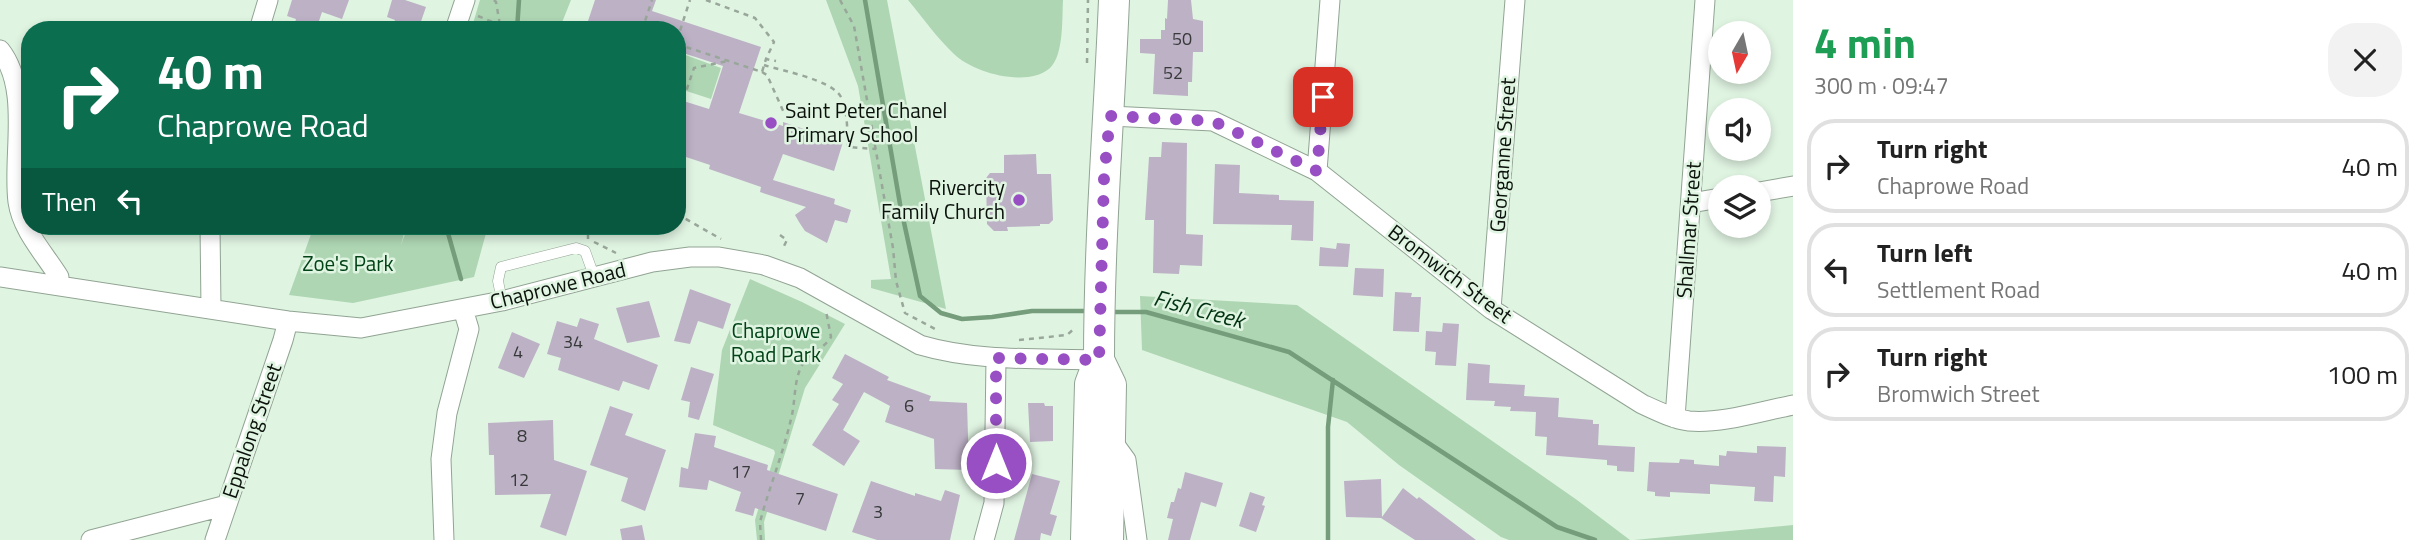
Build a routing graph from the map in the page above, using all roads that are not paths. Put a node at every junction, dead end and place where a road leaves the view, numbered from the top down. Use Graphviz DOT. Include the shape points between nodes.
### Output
graph roads {
  1 [pos="268,0"];
  2 [pos="1114,0"];
  3 [pos="1330,0"];
  4 [pos="1515,0"];
  5 [pos="1705,0"];
  6 [pos="262,21"];
  7 [pos="0,50"];
  8 [pos="1110,116"];
  9 [pos="1317,171"];
  10 [pos="1793,186"];
  11 [pos="1771,190"];
  12 [pos="1708,200"];
  13 [pos="1691,203"];
  14 [pos="21,212"];
  15 [pos="31,235"];
  16 [pos="210,235"];
  17 [pos="594,276"];
  18 [pos="0,277"];
  19 [pos="58,285"];
  20 [pos="502,301"];
  21 [pos="211,308"];
  22 [pos="463,309"];
  23 [pos="1492,309"];
  24 [pos="288,321"];
  25 [pos="996,358"];
  26 [pos="1099,360"];
  27 [pos="1793,405"];
  28 [pos="1675,418"];
  29 [pos="1110,438"];
  30 [pos="227,505"];
  31 [pos="91,540"];
  32 [pos="215,540"];
  33 [pos="444,540"];
  34 [pos="984,540"];
  35 [pos="1086,540"];
  36 [pos="1096,540"];
  37 [pos="1108,540"];
  38 [pos="1137,540"];
  1 -- 6 [label="street"];
  2 -- 8 [label="main road"];
  3 -- 9 [label="street"];
  4 -- 23 [label="street, Georganne Street"];
  5 -- 13 [label="street, Shallmar Street"];
  7 -- 14 [label="street" via="13,78 18,106"];
  8 -- 9 [label="street, Bromwich Street" via="1213,121"];
  8 -- 26 [label="main road" via="1100,284 1088,324"];
  9 -- 23 [label="street, Bromwich Street"];
  10 -- 11 [label="street"];
  12 -- 13 [label="street"];
  13 -- 28 [label="street, Shallmar Street"];
  15 -- 19 [label="street" via="59,277"];
  16 -- 21 [label="street"];
  17 -- 20 [label="street, Chaprowe Road"];
  17 -- 20 [label="lane" via="585,251 576,248 512,264 501,267 498,274"];
  17 -- 25 [label="street, Chaprowe Road" via="690,257 742,260 800,278 920,345"];
  18 -- 19 [label="street, Chaprowe Road"];
  19 -- 21 [label="street, Chaprowe Road"];
  20 -- 22 [label="street, Chaprowe Road"];
  21 -- 24 [label="street, Chaprowe Road"];
  22 -- 24 [label="street, Chaprowe Road" via="361,328"];
  22 -- 33 [label="street" via="469,329 447,413 441,459"];
  23 -- 28 [label="street, Bromwich Street" via="1643,404"];
  24 -- 30 [label="street, Eppalong Street"];
  25 -- 26 [label="street, Chaprowe Road"];
  25 -- 34 [label="street" via="994,503"];
  26 -- 29 [label="main road" via="1111,385"];
  26 -- 35 [label="main road" via="1090,384"];
  27 -- 28 [label="street, Bromwich Street" via="1704,421"];
  29 -- 36 [label="main road" via="1098,454"];
  29 -- 37 [label="main road"];
  29 -- 38 [label="street" via="1126,460"];
  30 -- 31 [label="street"];
  30 -- 32 [label="street, Eppalong Street"];
}
